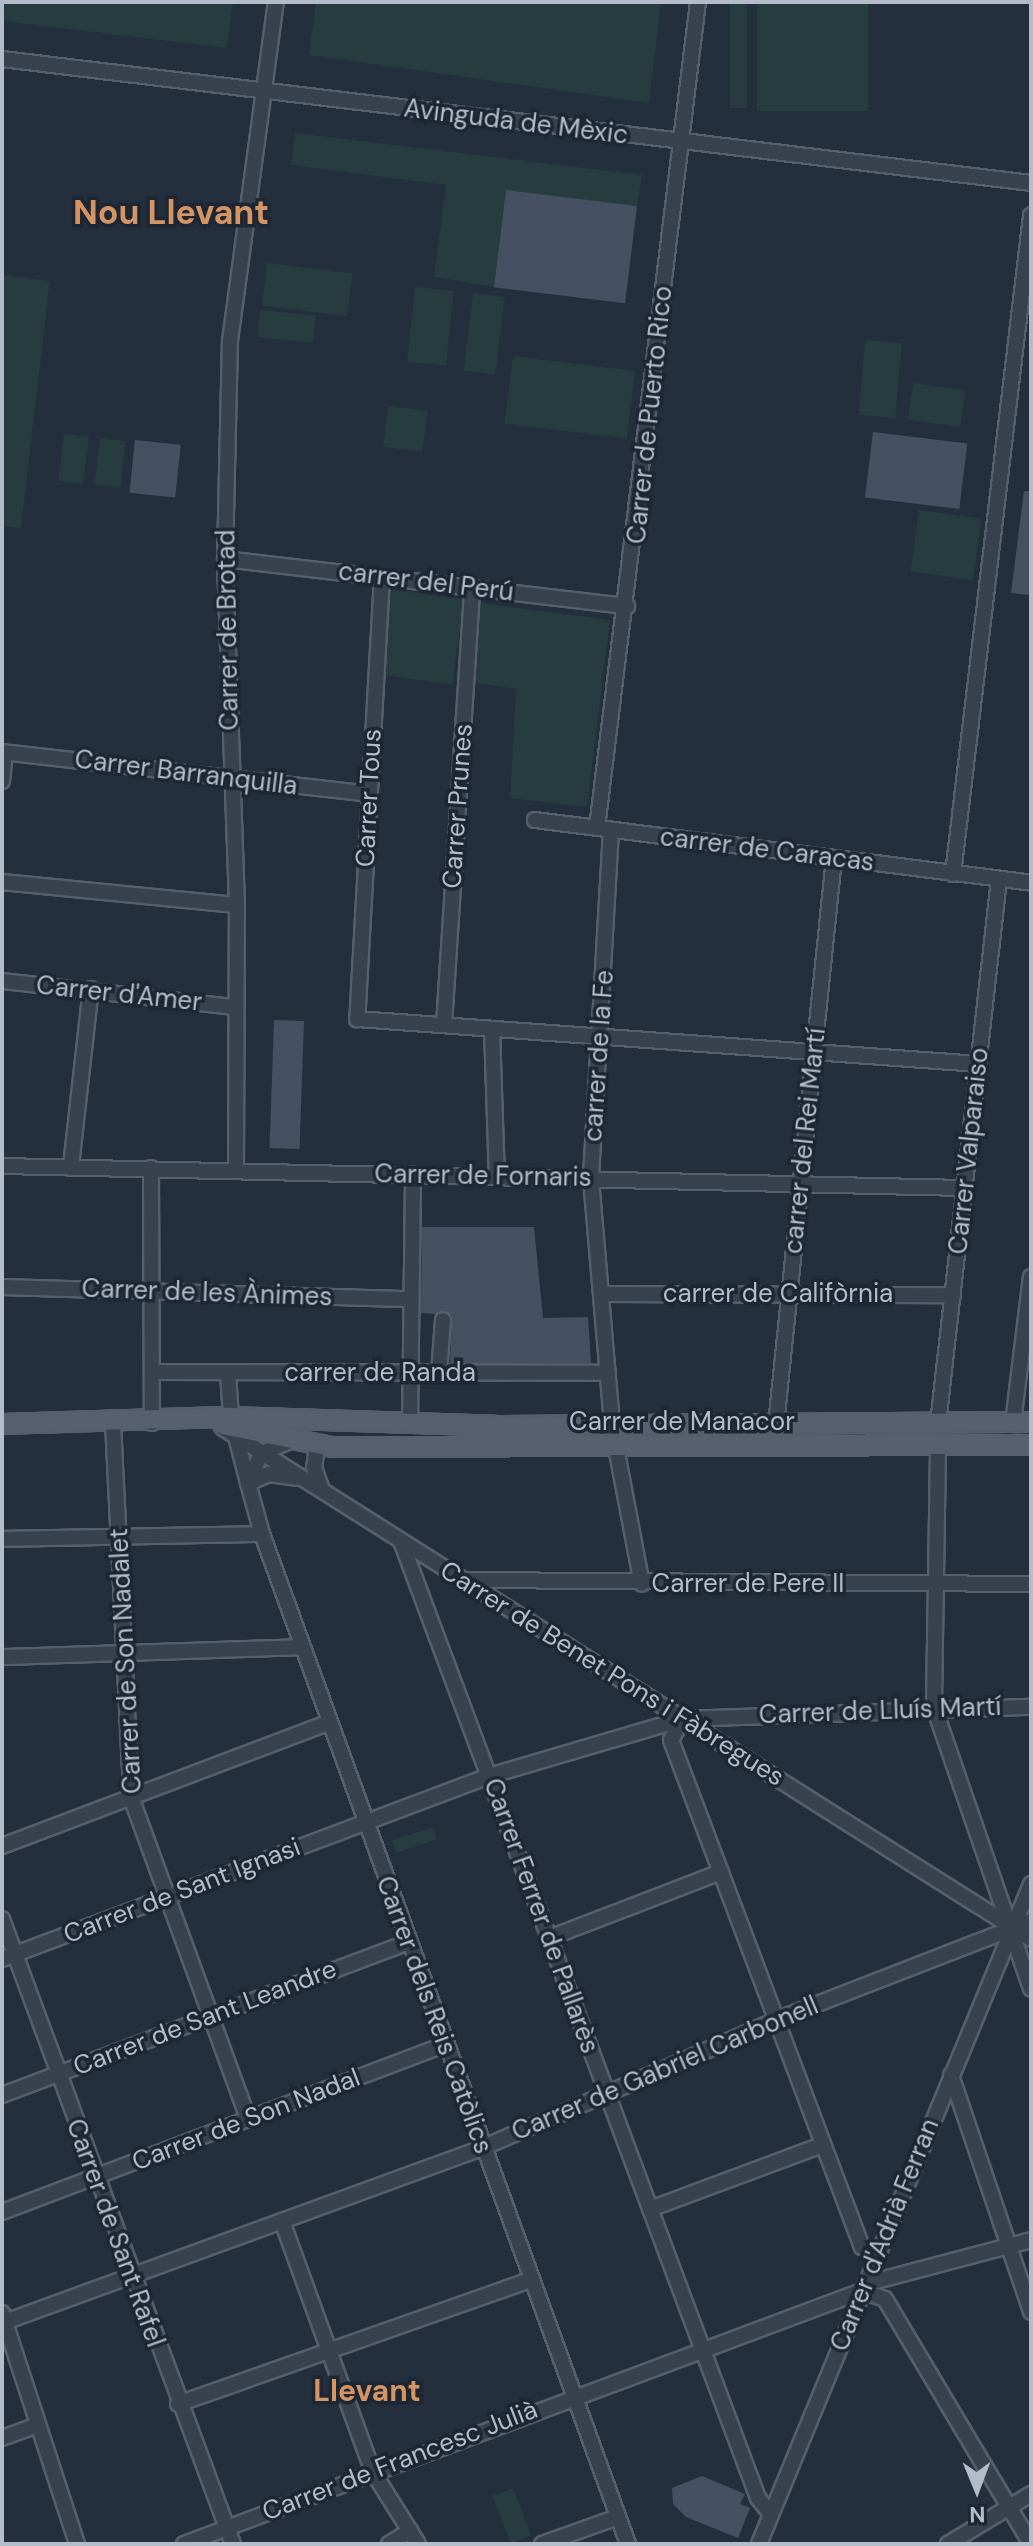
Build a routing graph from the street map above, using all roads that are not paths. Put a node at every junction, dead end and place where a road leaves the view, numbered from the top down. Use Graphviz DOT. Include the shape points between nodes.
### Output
graph roads {
  1 [pos="276,2"];
  2 [pos="698,2"];
  3 [pos="2,59"];
  4 [pos="263,93"];
  5 [pos="681,142"];
  6 [pos="1031,183"];
  7 [pos="1031,216"];
  8 [pos="225,559"];
  9 [pos="382,577"];
  10 [pos="472,587"];
  11 [pos="627,606"];
  12 [pos="3,752"];
  13 [pos="232,778"];
  14 [pos="2,781"];
  15 [pos="369,794"];
  16 [pos="535,820"];
  17 [pos="604,829"];
  18 [pos="834,858"];
  19 [pos="953,874"];
  20 [pos="999,879"];
  21 [pos="2,882"];
  22 [pos="1031,883"];
  23 [pos="237,905"];
  24 [pos="2,981"];
  25 [pos="91,989"];
  26 [pos="235,1007"];
  27 [pos="444,1025"];
  28 [pos="492,1029"];
  29 [pos="602,1037"];
  30 [pos="814,1052"];
  31 [pos="979,1064"];
  32 [pos="2,1166"];
  33 [pos="71,1166"];
  34 [pos="151,1168"];
  35 [pos="236,1170"];
  36 [pos="413,1174"];
  37 [pos="497,1176"];
  38 [pos="591,1179"];
  39 [pos="801,1184"];
  40 [pos="965,1188"];
  41 [pos="1031,1277"];
  42 [pos="2,1287"];
  43 [pos="151,1292"];
  44 [pos="604,1294"];
  45 [pos="789,1294"];
  46 [pos="953,1295"];
  47 [pos="411,1299"];
  48 [pos="443,1320"];
  49 [pos="152,1372"];
  50 [pos="228,1373"];
  51 [pos="411,1373"];
  52 [pos="439,1373"];
  53 [pos="608,1373"];
  54 [pos="1022,1422"];
  55 [pos="113,1423"];
  56 [pos="152,1423"];
  57 [pos="350,1423"];
  58 [pos="2,1424"];
  59 [pos="938,1424"];
  60 [pos="410,1425"];
  61 [pos="612,1425"];
  62 [pos="776,1425"];
  63 [pos="228,1426"];
  64 [pos="294,1439"];
  65 [pos="327,1442"];
  66 [pos="1031,1445"];
  67 [pos="616,1447"];
  68 [pos="843,1449"];
  69 [pos="938,1449"];
  70 [pos="261,1454"];
  71 [pos="306,1479"];
  72 [pos="248,1483"];
  73 [pos="322,1490"];
  74 [pos="262,1534"];
  75 [pos="119,1537"];
  76 [pos="2,1539"];
  77 [pos="401,1541"];
  78 [pos="465,1580"];
  79 [pos="642,1584"];
  80 [pos="935,1584"];
  81 [pos="1031,1584"];
  82 [pos="299,1647"];
  83 [pos="125,1653"];
  84 [pos="2,1657"];
  85 [pos="934,1707"];
  86 [pos="1031,1707"];
  87 [pos="683,1719"];
  88 [pos="327,1723"];
  89 [pos="489,1776"];
  90 [pos="131,1797"];
  91 [pos="363,1823"];
  92 [pos="2,1846"];
  93 [pos="721,1872"];
  94 [pos="1031,1884"];
  95 [pos="167,1897"];
  96 [pos="2,1919"];
  97 [pos="1031,1921"];
  98 [pos="1011,1927"];
  99 [pos="549,1938"];
  100 [pos="1031,1939"];
  101 [pos="408,1942"];
  102 [pos="8,1957"];
  103 [pos="1031,1989"];
  104 [pos="212,2016"];
  105 [pos="776,2020"];
  106 [pos="445,2045"];
  107 [pos="56,2074"];
  108 [pos="951,2075"];
  109 [pos="608,2094"];
  110 [pos="2,2095"];
  111 [pos="248,2119"];
  112 [pos="822,2145"];
  113 [pos="482,2148"];
  114 [pos="95,2177"];
  115 [pos="650,2209"];
  116 [pos="2,2212"];
  117 [pos="282,2221"];
  118 [pos="1031,2240"];
  119 [pos="1009,2246"];
  120 [pos="878,2253"];
  121 [pos="133,2277"];
  122 [pos="530,2280"];
  123 [pos="864,2287"];
  124 [pos="1031,2312"];
  125 [pos="3,2319"];
  126 [pos="702,2348"];
  127 [pos="331,2350"];
  128 [pos="572,2395"];
  129 [pos="178,2404"];
  130 [pos="38,2425"];
  131 [pos="2,2438"];
  132 [pos="373,2472"];
  133 [pos="1031,2494"];
  134 [pos="1009,2507"];
  135 [pos="771,2514"];
  136 [pos="618,2517"];
  137 [pos="223,2530"];
  138 [pos="414,2538"];
  139 [pos="77,2544"];
  140 [pos="184,2544"];
  141 [pos="233,2544"];
  142 [pos="389,2544"];
  143 [pos="542,2544"];
  144 [pos="628,2544"];
  145 [pos="759,2544"];
  146 [pos="948,2544"];
  147 [pos="1031,2544"];
  1 -- 4 [label="street, Carrer de Brotad"];
  2 -- 5 [label="street, Carrer de Puerto Rico"];
  3 -- 4 [label="street, Avinguda de Mèxic"];
  4 -- 5 [label="street, Avinguda de Mèxic"];
  4 -- 8 [label="street, Carrer de Brotad" via="230,341"];
  5 -- 6 [label="street, Avinguda de Mèxic"];
  5 -- 11 [label="street, Carrer de Puerto Rico"];
  7 -- 19 [label="street"];
  8 -- 9 [label="street, carrer del Perú"];
  8 -- 13 [label="street, Carrer de Brotad"];
  9 -- 10 [label="street, carrer del Perú"];
  9 -- 15 [label="street, Carrer Tous"];
  10 -- 11 [label="street, carrer del Perú"];
  10 -- 27 [label="street, Carrer Prunes"];
  11 -- 17 [label="street, Carrer de Puerto Rico"];
  12 -- 13 [label="street, Carrer Barranquilla"];
  12 -- 14 [label="street"];
  13 -- 15 [label="street, Carrer Barranquilla"];
  13 -- 23 [label="street, Carrer de Brotad"];
  15 -- 27 [label="street, Carrer Tous" via="357,1019"];
  16 -- 17 [label="street, carrer de Caracas"];
  17 -- 18 [label="street, carrer de Caracas"];
  17 -- 29 [label="street, carrer de la Fe"];
  18 -- 19 [label="street, carrer de Caracas"];
  18 -- 30 [label="street, carrer del Rei Martí"];
  19 -- 20 [label="street, carrer de Caracas"];
  20 -- 22 [label="street"];
  20 -- 31 [label="street, Carrer Valparaiso"];
  21 -- 23 [label="street"];
  23 -- 26 [label="street, Carrer de Brotad"];
  24 -- 25 [label="street, Carrer d'Amer"];
  25 -- 26 [label="street, Carrer d'Amer"];
  25 -- 33 [label="street"];
  26 -- 35 [label="street, Carrer de Brotad"];
  27 -- 28 [label="street"];
  28 -- 29 [label="street"];
  28 -- 37 [label="street"];
  29 -- 30 [label="street"];
  29 -- 38 [label="street, carrer de la Fe"];
  30 -- 31 [label="street"];
  30 -- 39 [label="street, carrer del Rei Martí"];
  31 -- 40 [label="street, Carrer Valparaiso"];
  32 -- 33 [label="street, Carrer de Fornaris"];
  33 -- 34 [label="street, Carrer de Fornaris"];
  34 -- 35 [label="street, Carrer de Fornaris"];
  34 -- 43 [label="street"];
  35 -- 36 [label="street, Carrer de Fornaris"];
  36 -- 37 [label="street, Carrer de Fornaris"];
  36 -- 47 [label="street"];
  37 -- 38 [label="street, Carrer de Fornaris"];
  38 -- 39 [label="street, Carrer de Fornaris"];
  38 -- 44 [label="street, carrer de la Fe"];
  39 -- 40 [label="street, Carrer de Fornaris"];
  39 -- 45 [label="street, carrer del Rei Martí"];
  40 -- 46 [label="street, Carrer Valparaiso"];
  41 -- 54 [label="street"];
  42 -- 43 [label="street, Carrer de les Ànimes"];
  43 -- 47 [label="street, Carrer de les Ànimes"];
  43 -- 49 [label="street"];
  44 -- 45 [label="street, carrer de Califòrnia"];
  44 -- 53 [label="street, carrer de la Fe"];
  45 -- 46 [label="street, carrer de Califòrnia"];
  45 -- 62 [label="street, carrer del Rei Martí"];
  46 -- 59 [label="street, Carrer Valparaiso"];
  47 -- 51 [label="street"];
  48 -- 52 [label="street"];
  49 -- 50 [label="street, carrer de Randa"];
  49 -- 56 [label="street"];
  50 -- 51 [label="street, carrer de Randa"];
  50 -- 63 [label="street, Carrer dels Reis Catòlics"];
  51 -- 52 [label="street, carrer de Randa"];
  51 -- 60 [label="street"];
  52 -- 53 [label="street, carrer de Randa"];
  53 -- 61 [label="street, carrer de la Fe"];
  54 -- 59 [label="main road, Carrer de Manacor"];
  55 -- 56 [label="main road, Carrer de Manacor"];
  55 -- 58 [label="main road, Carrer de Manacor"];
  55 -- 75 [label="street, Carrer de Son Nadalet"];
  56 -- 63 [label="main road, Carrer de Manacor"];
  57 -- 60 [label="main road, Carrer de Manacor"];
  57 -- 63 [label="main road, Carrer de Manacor"];
  57 -- 65 [label="main road"];
  59 -- 62 [label="main road, Carrer de Manacor"];
  59 -- 68 [label="main road" via="908,1434 872,1434"];
  60 -- 61 [label="main road, Carrer de Manacor"];
  61 -- 62 [label="main road, Carrer de Manacor"];
  63 -- 64 [label="main road, Carrer de Manacor"];
  63 -- 70 [label="street, Carrer de Benet Pons i Fàbregues"];
  63 -- 72 [label="street, Carrer dels Reis Catòlics"];
  64 -- 65 [label="main road, Carrer de Manacor"];
  64 -- 70 [label="street"];
  65 -- 67 [label="main road, Carrer de Manacor"];
  65 -- 73 [label="street" via="314,1468"];
  66 -- 69 [label="main road, Carrer de Manacor"];
  67 -- 68 [label="main road, Carrer de Manacor"];
  67 -- 79 [label="street"];
  68 -- 69 [label="main road, Carrer de Manacor"];
  69 -- 80 [label="street"];
  70 -- 71 [label="street, Carrer de Benet Pons i Fàbregues"];
  70 -- 72 [label="street"];
  71 -- 72 [label="street" via="269,1474"];
  71 -- 73 [label="street, Carrer de Benet Pons i Fàbregues"];
  72 -- 74 [label="street, Carrer dels Reis Catòlics"];
  73 -- 77 [label="street, Carrer de Benet Pons i Fàbregues"];
  74 -- 75 [label="street"];
  74 -- 82 [label="street, Carrer dels Reis Catòlics"];
  75 -- 76 [label="street"];
  75 -- 83 [label="street, Carrer de Son Nadalet"];
  77 -- 78 [label="street, Carrer de Benet Pons i Fàbregues"];
  77 -- 89 [label="street, Carrer Ferrer de Pallarès"];
  78 -- 79 [label="street, Carrer de Pere II"];
  78 -- 87 [label="street, Carrer de Benet Pons i Fàbregues"];
  79 -- 80 [label="street, Carrer de Pere II"];
  80 -- 81 [label="street, Carrer de Pere II"];
  80 -- 85 [label="street"];
  82 -- 83 [label="street"];
  82 -- 88 [label="street, Carrer dels Reis Catòlics"];
  83 -- 84 [label="street"];
  83 -- 90 [label="street, Carrer de Son Nadalet"];
  85 -- 86 [label="street, Carrer de Lluís Martí"];
  85 -- 87 [label="street, Carrer de Lluís Martí"];
  85 -- 98 [label="street"];
  87 -- 89 [label="street, Carrer de Lluís Martí"];
  87 -- 93 [label="street" via="671,1740"];
  87 -- 98 [label="street, Carrer de Benet Pons i Fàbregues"];
  88 -- 90 [label="street"];
  88 -- 91 [label="street, Carrer dels Reis Catòlics"];
  89 -- 91 [label="street, Carrer de Lluís Martí"];
  89 -- 99 [label="street, Carrer Ferrer de Pallarès"];
  90 -- 92 [label="street"];
  90 -- 95 [label="street, Carrer de Son Nadalet"];
  91 -- 95 [label="street, Carrer de Sant Ignasi"];
  91 -- 101 [label="street, Carrer dels Reis Catòlics"];
  93 -- 99 [label="street"];
  93 -- 105 [label="street"];
  94 -- 98 [label="street, Carrer d'Adrià Ferran"];
  95 -- 102 [label="street, Carrer de Sant Ignasi"];
  95 -- 104 [label="street, Carrer de Son Nadalet"];
  96 -- 102 [label="street, Carrer de Sant Rafel"];
  97 -- 98 [label="street, Carrer de Gabriel Carbonell"];
  98 -- 100 [label="street, Carrer de Benet Pons i Fàbregues"];
  98 -- 103 [label="street"];
  98 -- 105 [label="street, Carrer de Gabriel Carbonell"];
  98 -- 108 [label="street, Carrer d'Adrià Ferran"];
  99 -- 109 [label="street, Carrer Ferrer de Pallarès"];
  101 -- 104 [label="street, Carrer de Sant Leandre"];
  101 -- 106 [label="street, Carrer dels Reis Catòlics"];
  102 -- 107 [label="street, Carrer de Sant Rafel"];
  104 -- 107 [label="street, Carrer de Sant Leandre"];
  104 -- 111 [label="street, Carrer de Son Nadalet"];
  105 -- 109 [label="street, Carrer de Gabriel Carbonell"];
  105 -- 112 [label="street"];
  106 -- 111 [label="street, Carrer de Son Nadal"];
  106 -- 113 [label="street, Carrer dels Reis Catòlics"];
  107 -- 110 [label="street, Carrer de Sant Leandre"];
  107 -- 114 [label="street, Carrer de Sant Rafel"];
  108 -- 119 [label="street"];
  108 -- 120 [label="street, Carrer d'Adrià Ferran"];
  109 -- 113 [label="street, Carrer de Gabriel Carbonell"];
  109 -- 115 [label="street, Carrer Ferrer de Pallarès"];
  111 -- 114 [label="street, Carrer de Son Nadal"];
  112 -- 115 [label="street"];
  112 -- 120 [label="street" via="862,2247"];
  113 -- 117 [label="street, Carrer de Gabriel Carbonell"];
  113 -- 122 [label="street, Carrer dels Reis Catòlics"];
  114 -- 116 [label="street, Carrer de Son Nadal"];
  114 -- 121 [label="street, Carrer de Sant Rafel"];
  115 -- 126 [label="street, Carrer Ferrer de Pallarès"];
  117 -- 121 [label="street, Carrer de Gabriel Carbonell"];
  117 -- 127 [label="street"];
  118 -- 119 [label="street, Carrer de Francesc Julià"];
  119 -- 123 [label="street, Carrer de Francesc Julià"];
  119 -- 124 [label="street"];
  120 -- 123 [label="street, Carrer d'Adrià Ferran"];
  121 -- 125 [label="street, Carrer de Gabriel Carbonell"];
  121 -- 129 [label="street, Carrer de Sant Rafel"];
  122 -- 127 [label="street"];
  122 -- 128 [label="street, Carrer dels Reis Catòlics"];
  123 -- 126 [label="street, Carrer de Francesc Julià"];
  123 -- 134 [label="street" via="885,2299"];
  123 -- 135 [label="street, Carrer d'Adrià Ferran"];
  125 -- 130 [label="street"];
  126 -- 128 [label="street, Carrer de Francesc Julià"];
  126 -- 135 [label="street, Carrer Ferrer de Pallarès" via="758,2498"];
  127 -- 129 [label="street"];
  127 -- 132 [label="street"];
  128 -- 132 [label="street, Carrer de Francesc Julià"];
  128 -- 136 [label="street, Carrer dels Reis Catòlics"];
  129 -- 137 [label="street, Carrer de Sant Rafel"];
  130 -- 131 [label="street"];
  130 -- 139 [label="street"];
  132 -- 137 [label="street, Carrer de Francesc Julià"];
  132 -- 138 [label="street"];
  133 -- 134 [label="street"];
  134 -- 146 [label="street"];
  134 -- 147 [label="street"];
  135 -- 145 [label="street, Carrer d'Adrià Ferran"];
  136 -- 143 [label="street"];
  136 -- 144 [label="street, Carrer dels Reis Catòlics"];
  137 -- 140 [label="street, Carrer de Francesc Julià"];
  137 -- 141 [label="street, Carrer de Sant Rafel"];
  138 -- 142 [label="street"];
}
